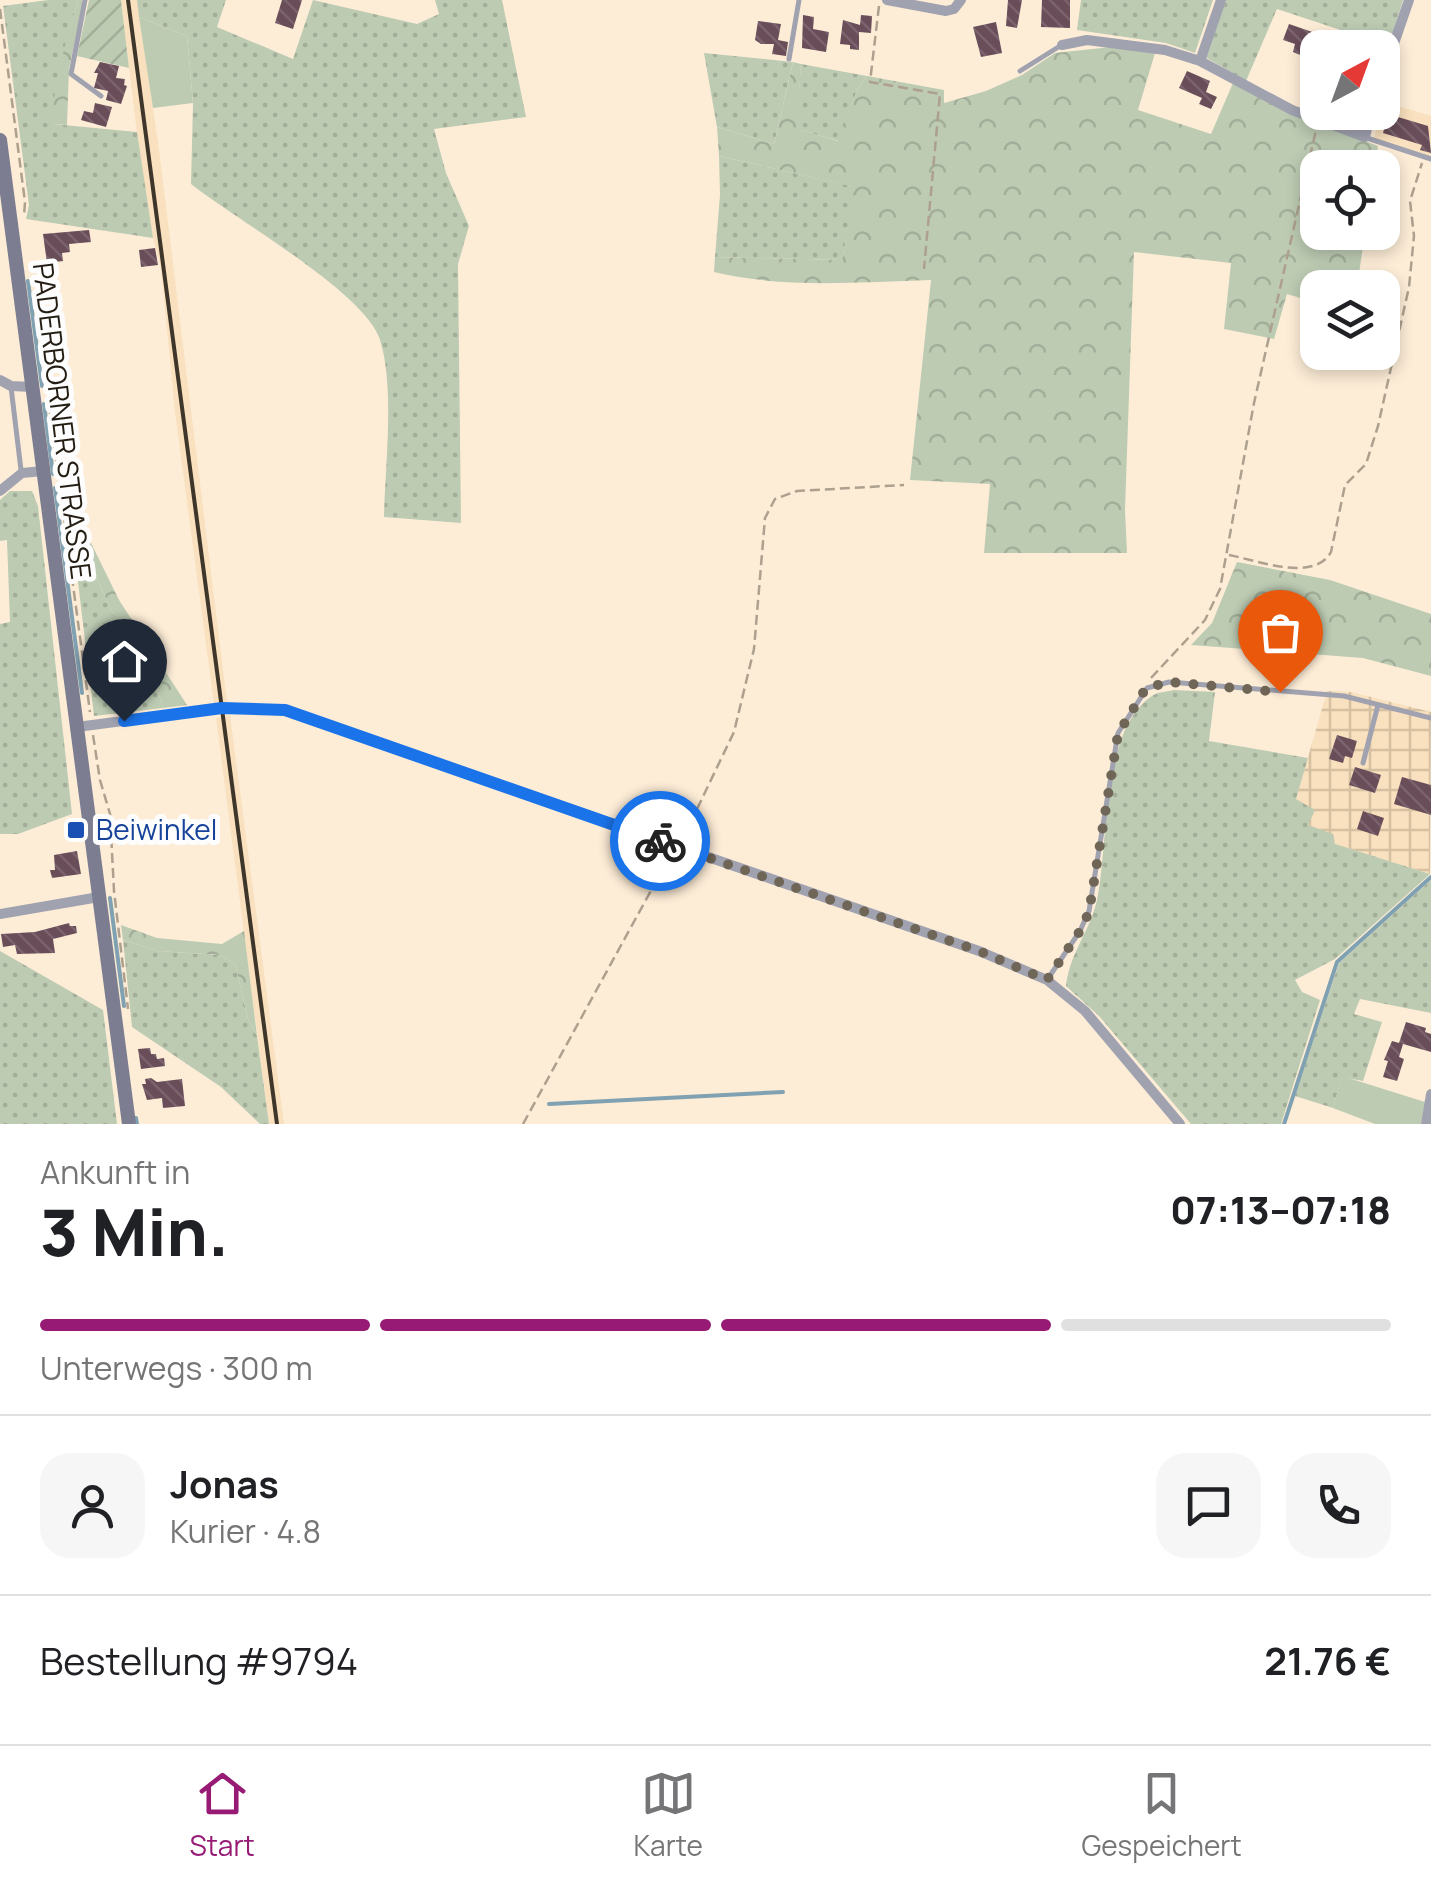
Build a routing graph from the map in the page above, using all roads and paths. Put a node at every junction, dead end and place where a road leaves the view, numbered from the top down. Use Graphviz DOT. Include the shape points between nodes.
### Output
graph roads {
  1 [pos="85,0"];
  2 [pos="799,0"];
  3 [pos="884,0"];
  4 [pos="960,0"];
  5 [pos="1221,0"];
  6 [pos="1409,0"];
  7 [pos="0,9"];
  8 [pos="1399,30"];
  9 [pos="1062,45"];
  10 [pos="789,59"];
  11 [pos="1200,61"];
  12 [pos="1020,70"];
  13 [pos="101,96"];
  14 [pos="1300,111"];
  15 [pos="1316,130"];
  16 [pos="1344,130"];
  17 [pos="1367,130"];
  18 [pos="1365,138"];
  19 [pos="0,140"];
  20 [pos="1423,156"];
  21 [pos="1431,159"];
  22 [pos="24,218"];
  23 [pos="924,269"];
  24 [pos="40,338"];
  25 [pos="5,383"];
  26 [pos="32,387"];
  27 [pos="43,471"];
  28 [pos="22,473"];
  29 [pos="904,484"];
  30 [pos="0,491"];
  31 [pos="1227,554"];
  32 [pos="1146,688"];
  33 [pos="1378,705"];
  34 [pos="1431,718"];
  35 [pos="84,726"];
  36 [pos="1363,763"];
  37 [pos="674,846"];
  38 [pos="114,891"];
  39 [pos="99,897"];
  40 [pos="0,914"];
  41 [pos="1047,980"];
  42 [pos="1431,1094"];
  43 [pos="129,1124"];
  44 [pos="523,1124"];
  45 [pos="1180,1124"];
  46 [pos="1426,1124"];
  1 -- 13 [label="lane" via="71,74"];
  2 -- 10 [label="lane"];
  3 -- 4 [label="street" via="946,11"];
  3 -- 23 [label="path" via="870,82 940,94"];
  5 -- 11 [label="street"];
  6 -- 8 [label="street"];
  7 -- 22 [label="path"];
  9 -- 11 [label="street" via="1087,40"];
  9 -- 12 [label="lane"];
  11 -- 14 [label="street"];
  15 -- 31 [label="path"];
  16 -- 18 [label="street"];
  17 -- 18 [label="street"];
  18 -- 20 [label="lane"];
  19 -- 26 [label="main road, PADERBORNER STRASSE"];
  20 -- 21 [label="lane"];
  20 -- 31 [label="path" via="1410,201 1408,287 1378,426 1366,464 1345,485 1331,552 1315,566 1289,567"];
  24 -- 35 [label="path"];
  25 -- 26 [label="street"];
  25 -- 28 [label="lane"];
  26 -- 27 [label="main road, PADERBORNER STRASSE"];
  27 -- 28 [label="street"];
  27 -- 35 [label="main road, PADERBORNER STRASSE"];
  28 -- 30 [label="street"];
  29 -- 37 [label="path" via="797,491 775,499 765,518 754,649 734,732"];
  31 -- 32 [label="path" via="1206,620"];
  32 -- 33 [label="lane" via="1169,682 1344,696"];
  32 -- 41 [label="lane" via="1118,734 1089,912"];
  33 -- 34 [label="lane"];
  33 -- 36 [label="lane"];
  35 -- 37 [label="street" via="222,708 285,710"];
  35 -- 38 [label="path" via="110,814"];
  35 -- 39 [label="main road, PADERBORNER STRASSE"];
  37 -- 41 [label="street"];
  37 -- 44 [label="path"];
  39 -- 40 [label="street"];
  39 -- 43 [label="main road, PADERBORNER STRASSE"];
  41 -- 45 [label="street" via="1085,1011"];
  42 -- 46 [label="street"];
}
